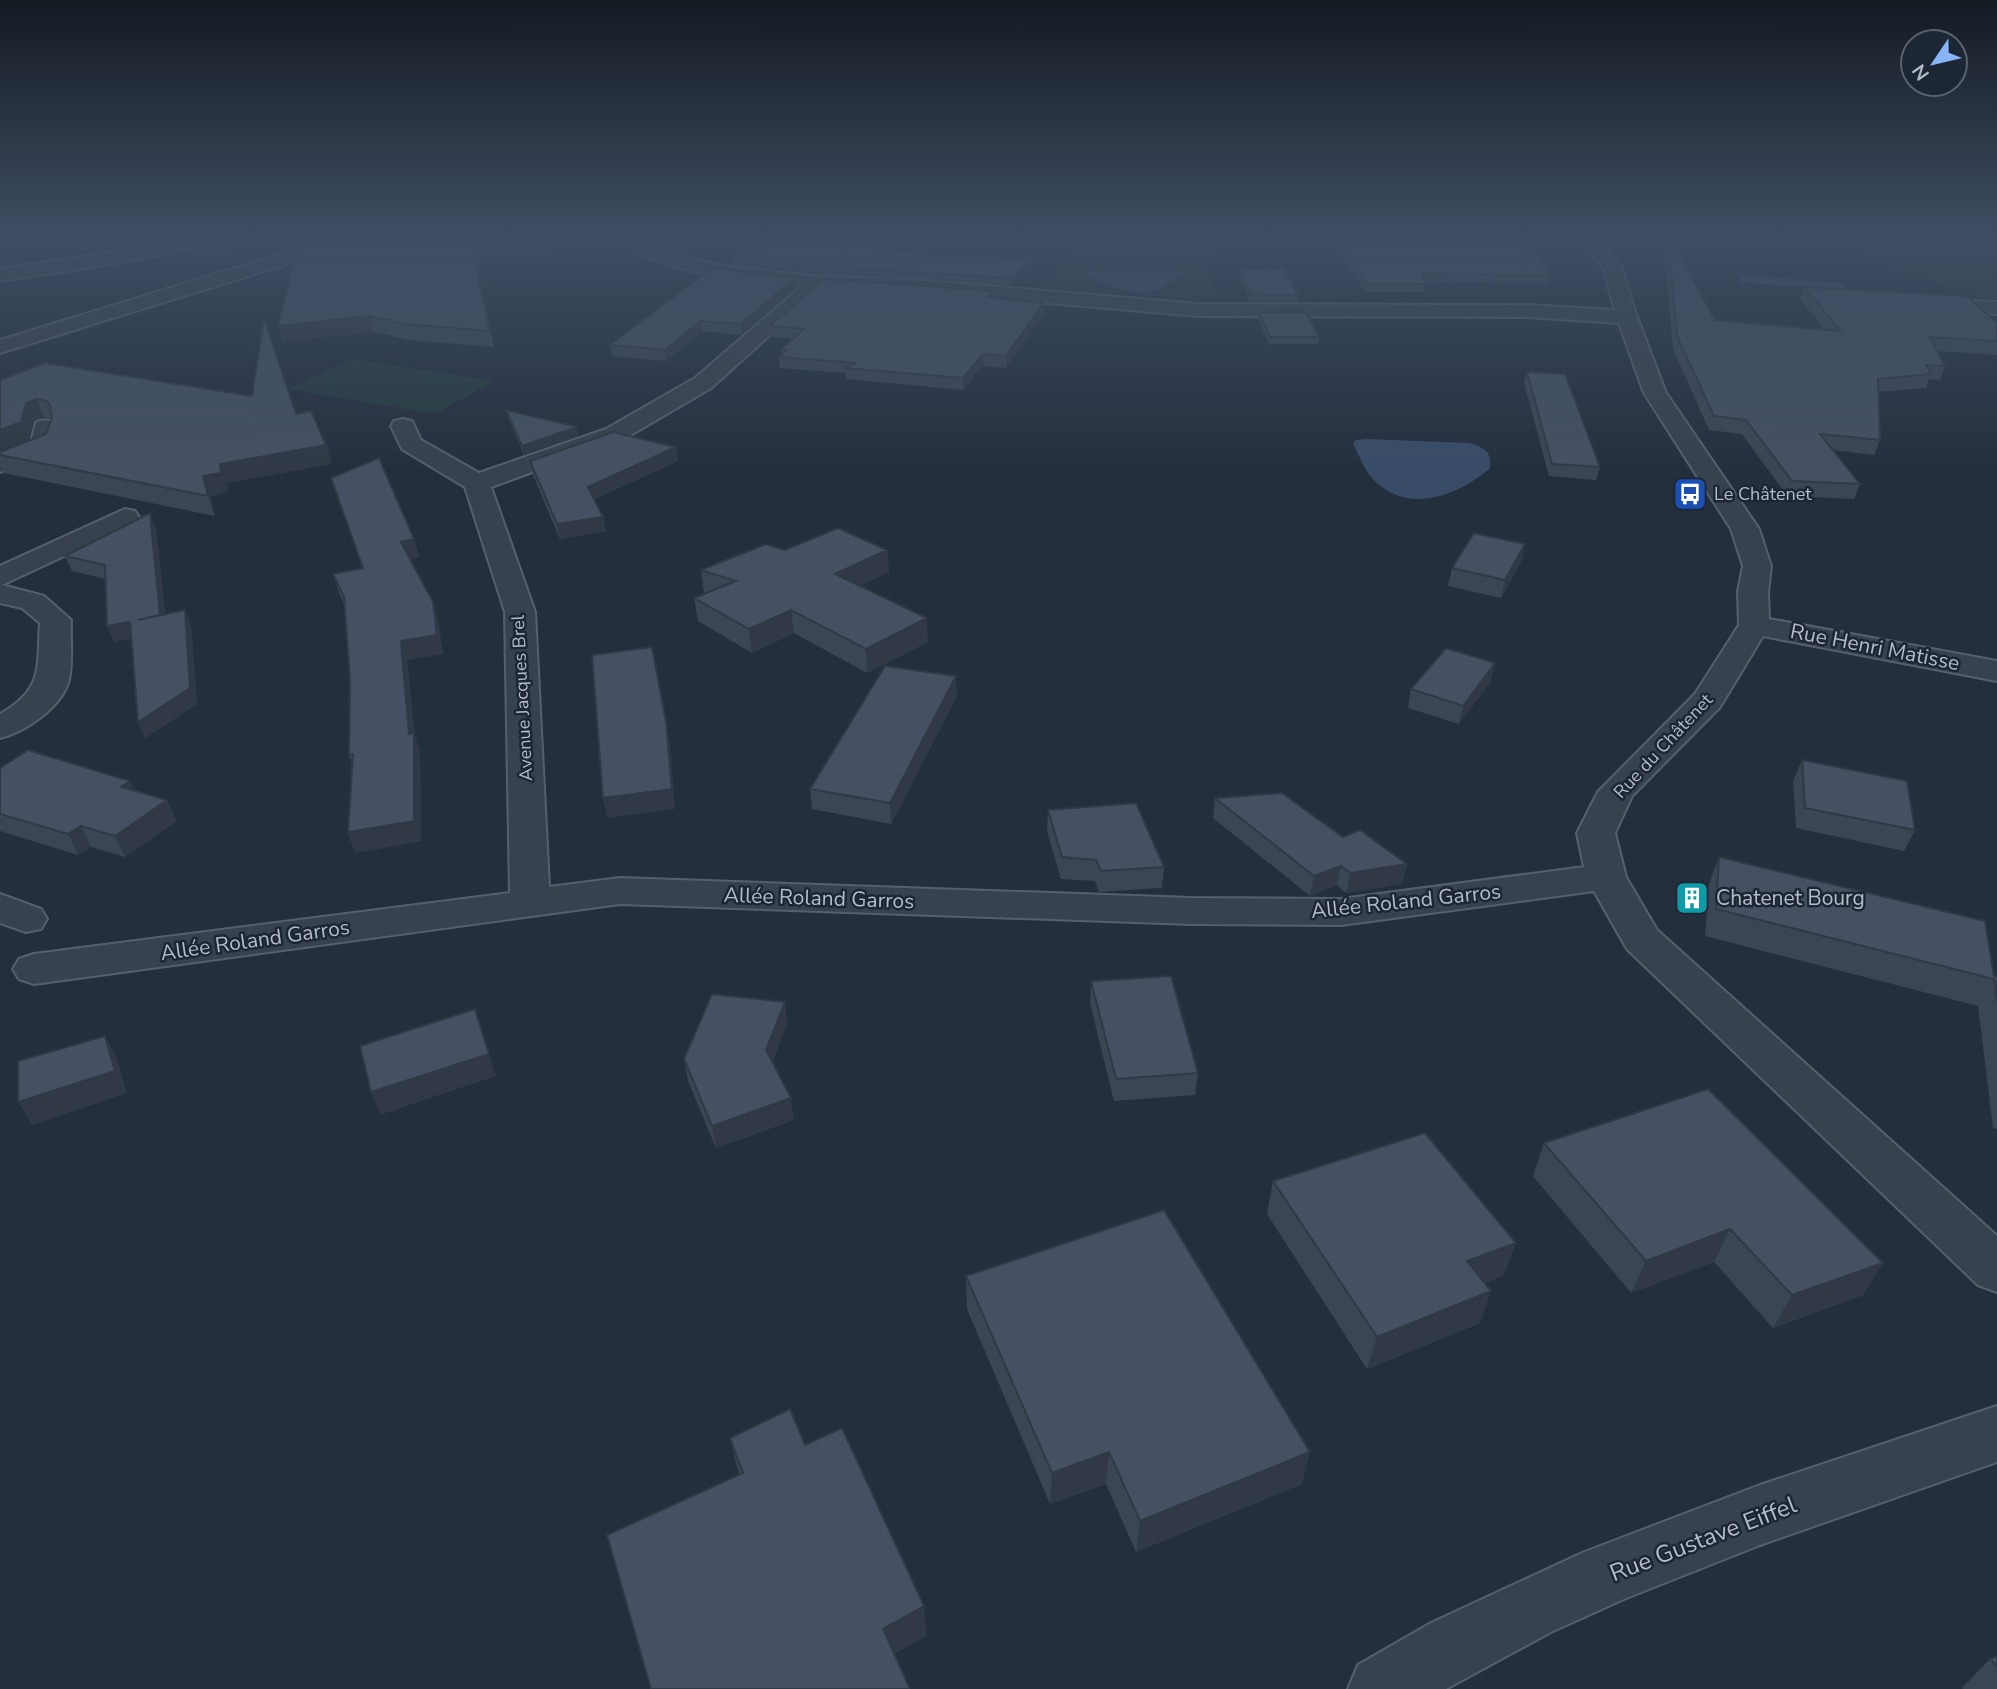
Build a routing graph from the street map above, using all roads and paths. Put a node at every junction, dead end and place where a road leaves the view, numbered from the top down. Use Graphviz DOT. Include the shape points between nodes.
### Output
graph roads {
  1 [pos="112,312"];
  2 [pos="784,312"];
  3 [pos="1499,312"];
  4 [pos="1626,312"];
  5 [pos="1627,317"];
  6 [pos="1,346"];
  7 [pos="403,426"];
  8 [pos="45,427"];
  9 [pos="0,464"];
  10 [pos="477,483"];
  11 [pos="125,517"];
  12 [pos="0,577"];
  13 [pos="0,594"];
  14 [pos="1754,625"];
  15 [pos="1997,671"];
  16 [pos="0,727"];
  17 [pos="1606,877"];
  18 [pos="530,903"];
  19 [pos="34,970"];
  20 [pos="1997,1269"];
  21 [pos="1997,1434"];
  22 [pos="1382,1689"];
  1 -- 6 [label="street"];
  2 -- 10 [label="street" via="703,383 615,434"];
  3 -- 5 [label="street"];
  4 -- 5 [label="street"];
  5 -- 14 [label="street" via="1655,393 1745,529 1756,566"];
  7 -- 10 [label="street" via="411,444"];
  8 -- 9 [label="street" via="43,446"];
  10 -- 18 [label="street, Avenue Jacques Brel" via="520,612"];
  11 -- 12 [label="street"];
  13 -- 16 [label="street" via="33,602 56,620 52,682 33,709"];
  14 -- 15 [label="street, Rue Henri Matisse"];
  14 -- 17 [label="street, Rue du Châtenet" via="1708,700 1616,792 1596,833"];
  17 -- 18 [label="street, Allée Roland Garros" via="1341,912 620,891"];
  17 -- 20 [label="street, Rue du Châtenet" via="1643,939"];
  18 -- 19 [label="street, Allée Roland Garros"];
  21 -- 22 [label="street, Rue Gustave Eiffel" via="1667,1548 1444,1650"];
}
